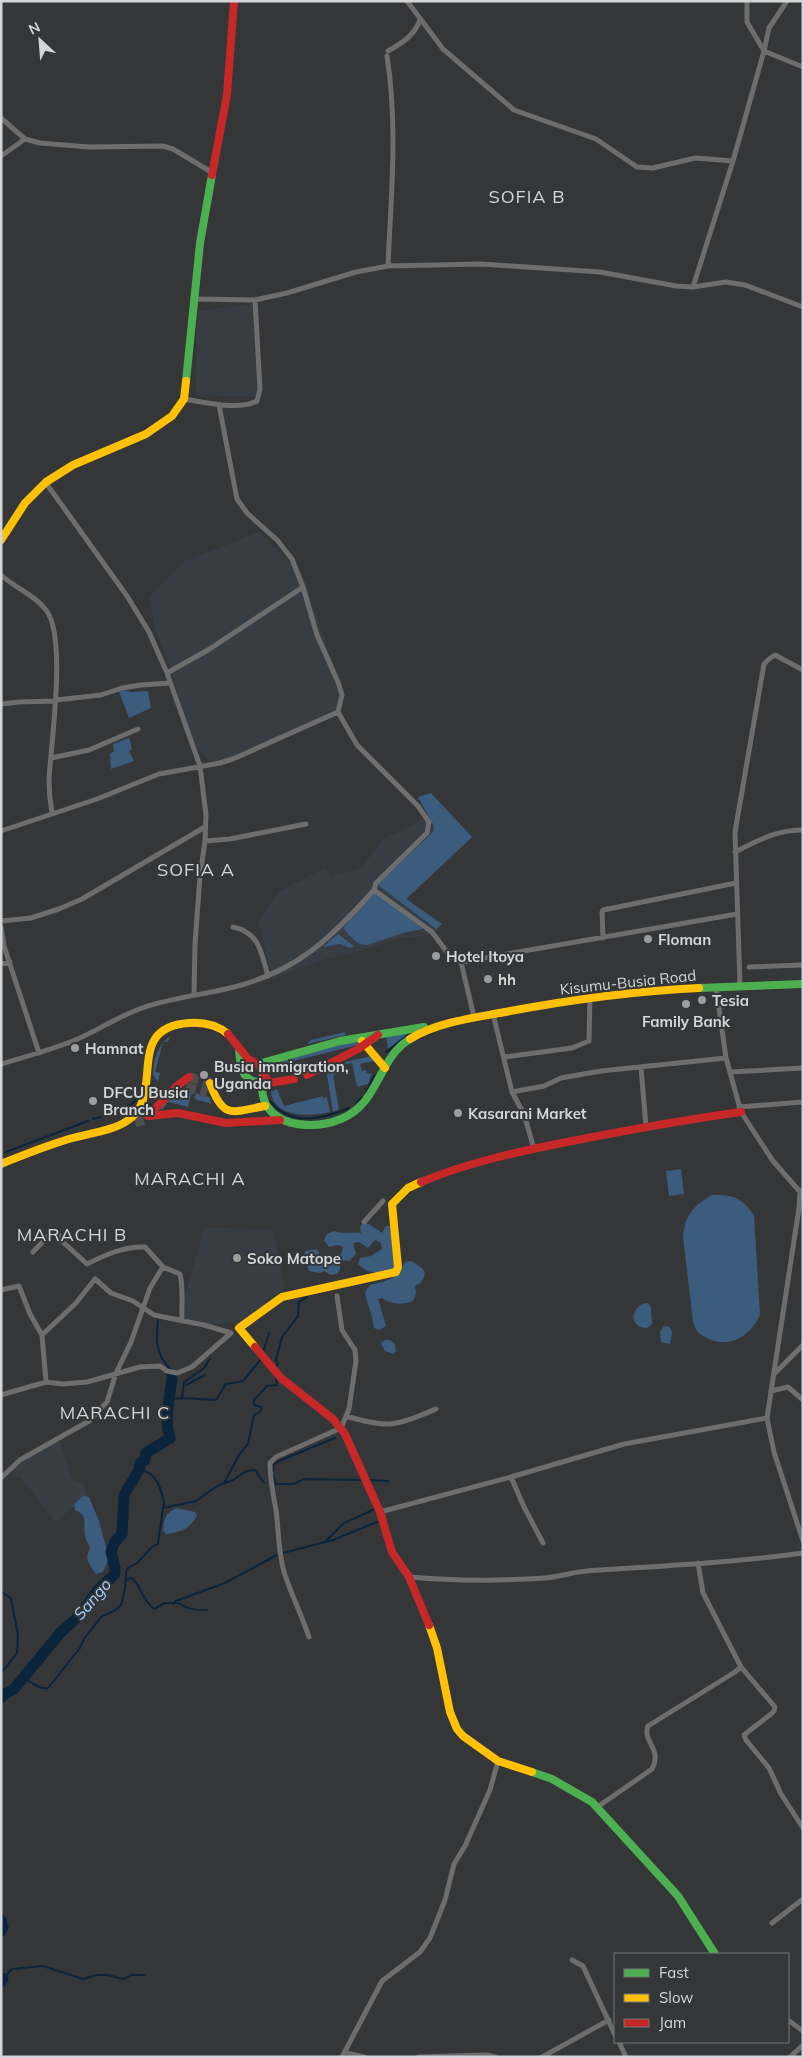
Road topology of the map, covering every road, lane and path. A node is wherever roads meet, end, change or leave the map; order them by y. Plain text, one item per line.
1 (234, 1) edge
2 (407, 1) edge
3 (747, 1) edge
4 (787, 1) edge
5 (420, 20) junction
6 (416, 31) junction
7 (428, 31) junction
8 (764, 51) junction
9 (803, 67) edge
10 (1, 118) edge
11 (25, 139) junction
12 (1, 156) edge
13 (732, 161) junction
14 (212, 173) junction
15 (388, 266) junction
16 (692, 287) junction
17 (192, 300) junction
18 (255, 300) junction
19 (803, 307) edge
20 (184, 399) junction
21 (219, 405) junction
22 (46, 483) junction
23 (1, 540) edge
24 (1, 575) edge
25 (303, 588) junction
26 (803, 670) edge
27 (166, 673) junction
28 (170, 683) junction
29 (56, 701) junction
30 (1, 704) edge
31 (338, 712) junction
32 (138, 729) dead end
33 (51, 758) junction
34 (200, 766) junction
35 (52, 813) junction
36 (306, 824) dead end
37 (205, 828) junction
38 (803, 830) edge
39 (1, 831) edge
40 (206, 840) junction
41 (735, 852) junction
42 (736, 883) junction
43 (374, 890) junction
44 (737, 914) junction
45 (1, 921) edge
46 (233, 926) dead end
47 (1, 927) edge
48 (603, 938) junction
49 (4, 946) junction
50 (1, 953) edge
51 (10, 962) junction
52 (461, 962) junction
53 (1, 964) edge
54 (803, 966) edge
55 (749, 967) dead end
56 (268, 976) junction
57 (803, 984) edge
58 (740, 986) junction
59 (716, 987) junction
60 (194, 995) junction
61 (590, 997) junction
62 (493, 1014) junction
63 (474, 1017) junction
64 (448, 1024) junction
65 (381, 1033) junction
66 (358, 1037) junction
67 (366, 1044) junction
68 (238, 1048) junction
69 (39, 1053) junction
70 (504, 1057) junction
71 (726, 1058) junction
72 (1, 1064) edge
73 (258, 1064) junction
74 (642, 1067) junction
75 (386, 1068) junction
76 (803, 1068) edge
77 (730, 1072) junction
78 (307, 1075) dead end
79 (189, 1077) dead end
80 (294, 1078) dead end
81 (210, 1083) dead end
82 (265, 1083) junction
83 (512, 1092) junction
84 (207, 1093) tunnel mouth
85 (216, 1097) junction
86 (803, 1102) edge
87 (265, 1106) junction
88 (740, 1109) junction
89 (280, 1120) junction
90 (646, 1126) junction
91 (534, 1149) junction
92 (1, 1164) edge
93 (802, 1192) edge
94 (383, 1201) dead end
95 (364, 1222) dead end
96 (33, 1252) dead end
97 (163, 1267) junction
98 (1, 1290) edge
99 (337, 1296) dead end
100 (143, 1307) junction
101 (182, 1322) junction
102 (239, 1328) junction
103 (231, 1333) junction
104 (42, 1335) junction
105 (803, 1345) edge
106 (116, 1373) junction
107 (773, 1375) junction
108 (46, 1382) junction
109 (771, 1391) junction
110 (1, 1395) edge
111 (803, 1400) edge
112 (436, 1409) dead end
113 (346, 1416) junction
114 (767, 1418) junction
115 (341, 1428) junction
116 (511, 1477) junction
117 (1, 1478) edge
118 (380, 1512) junction
119 (803, 1540) edge
120 (543, 1543) dead end
121 (803, 1553) edge
122 (698, 1563) junction
123 (408, 1576) junction
124 (309, 1637) dead end
125 (741, 1667) junction
126 (498, 1761) junction
127 (596, 1808) junction
128 (803, 1828) edge
129 (803, 1899) edge
130 (772, 1923) dead end
131 (714, 1953) edge
132 (572, 1960) dead end
133 (609, 2020) junction
134 (789, 2021) edge
135 (803, 2031) edge
136 (614, 2032) edge
137 (619, 2043) edge
138 (803, 2045) edge
139 (347, 2053) dead end
140 (342, 2057) edge
141 (364, 2057) edge
142 (418, 2057) edge
143 (495, 2057) edge
144 (542, 2057) edge
145 (626, 2057) edge
146 (790, 2057) edge

1 - 14 main road
2 - 5 street
3 - 8 street
4 - 8 street
5 - 6 street
5 - 7 street
6 - 7 street
6 - 15 street
7 - 13 street
8 - 9 street
8 - 13 street
10 - 11 street
11 - 12 street
11 - 14 street
13 - 16 street
14 - 17 main road
15 - 16 street
15 - 18 street
16 - 19 street
17 - 18 street
17 - 20 main road
18 - 21 street
20 - 21 street
20 - 22 main road
21 - 25 street
22 - 23 main road
22 - 27 street
24 - 29 street
25 - 27 street
25 - 31 street
26 - 41 street
27 - 28 street
28 - 29 street
28 - 34 street
29 - 30 street
29 - 33 street
31 - 34 street
31 - 43 street
32 - 33 street
33 - 35 street
34 - 35 street
34 - 37 street
35 - 39 street
36 - 40 street
37 - 40 street
37 - 45 street
38 - 41 street
40 - 60 street
41 - 42 street
42 - 44 street
42 - 48 street
43 - 52 street
43 - 56 street
44 - 48 street
44 - 58 street
46 - 56 street
47 - 49 street
48 - 52 street
49 - 50 street
49 - 51 street
51 - 53 street
51 - 69 street
52 - 63 street
54 - 55 street
56 - 60 street
57 - 58 main road, Kisumu-Busia Road
58 - 59 main road, Kisumu-Busia Road
59 - 61 main road, Kisumu-Busia Road
59 - 71 street
60 - 69 street
61 - 62 main road, Kisumu-Busia Road
61 - 70 street
62 - 63 main road, Kisumu-Busia Road
62 - 70 street
63 - 64 main road, Kisumu-Busia Road
64 - 65 main road
64 - 75 main road, Kisumu-Busia Road
65 - 66 main road
65 - 67 main road
66 - 67 main road
66 - 73 main road
67 - 75 main road
67 - 78 main road
68 - 73 main road
68 - 82 main road
68 - 92 main road
69 - 72 street
70 - 83 street
71 - 74 street
71 - 77 street
73 - 82 main road
74 - 83 street
74 - 90 street
75 - 89 main road, Kisumu-Busia Road
76 - 77 street
77 - 88 street
79 - 89 main road
80 - 82 main road
81 - 85 main road
82 - 87 main road
83 - 91 street
84 - 85 main road
85 - 87 main road
86 - 88 street
87 - 89 main road, Kisumu-Busia Road
88 - 90 main road
88 - 93 street
90 - 91 main road
91 - 102 main road
93 - 107 street
94 - 95 street
96 - 97 street
97 - 100 street
97 - 101 street
98 - 104 street
99 - 113 street
100 - 101 street
100 - 104 street
100 - 106 street
101 - 103 street
102 - 103 street
102 - 115 main road
103 - 106 street
104 - 108 street
105 - 107 street
106 - 108 street
106 - 117 street
107 - 109 street
108 - 110 street
109 - 111 street
109 - 114 street
112 - 113 street
113 - 115 street
114 - 116 street
114 - 119 street
115 - 118 main road
115 - 124 street
116 - 118 street
116 - 120 street
118 - 123 main road
121 - 122 street
122 - 123 street
122 - 125 street
123 - 126 main road
125 - 127 street
125 - 128 street
126 - 127 main road
126 - 140 street
127 - 131 main road
129 - 130 street
132 - 133 street
133 - 136 street
133 - 144 street
134 - 135 street
137 - 145 street
138 - 146 street
139 - 141 street
142 - 143 street

